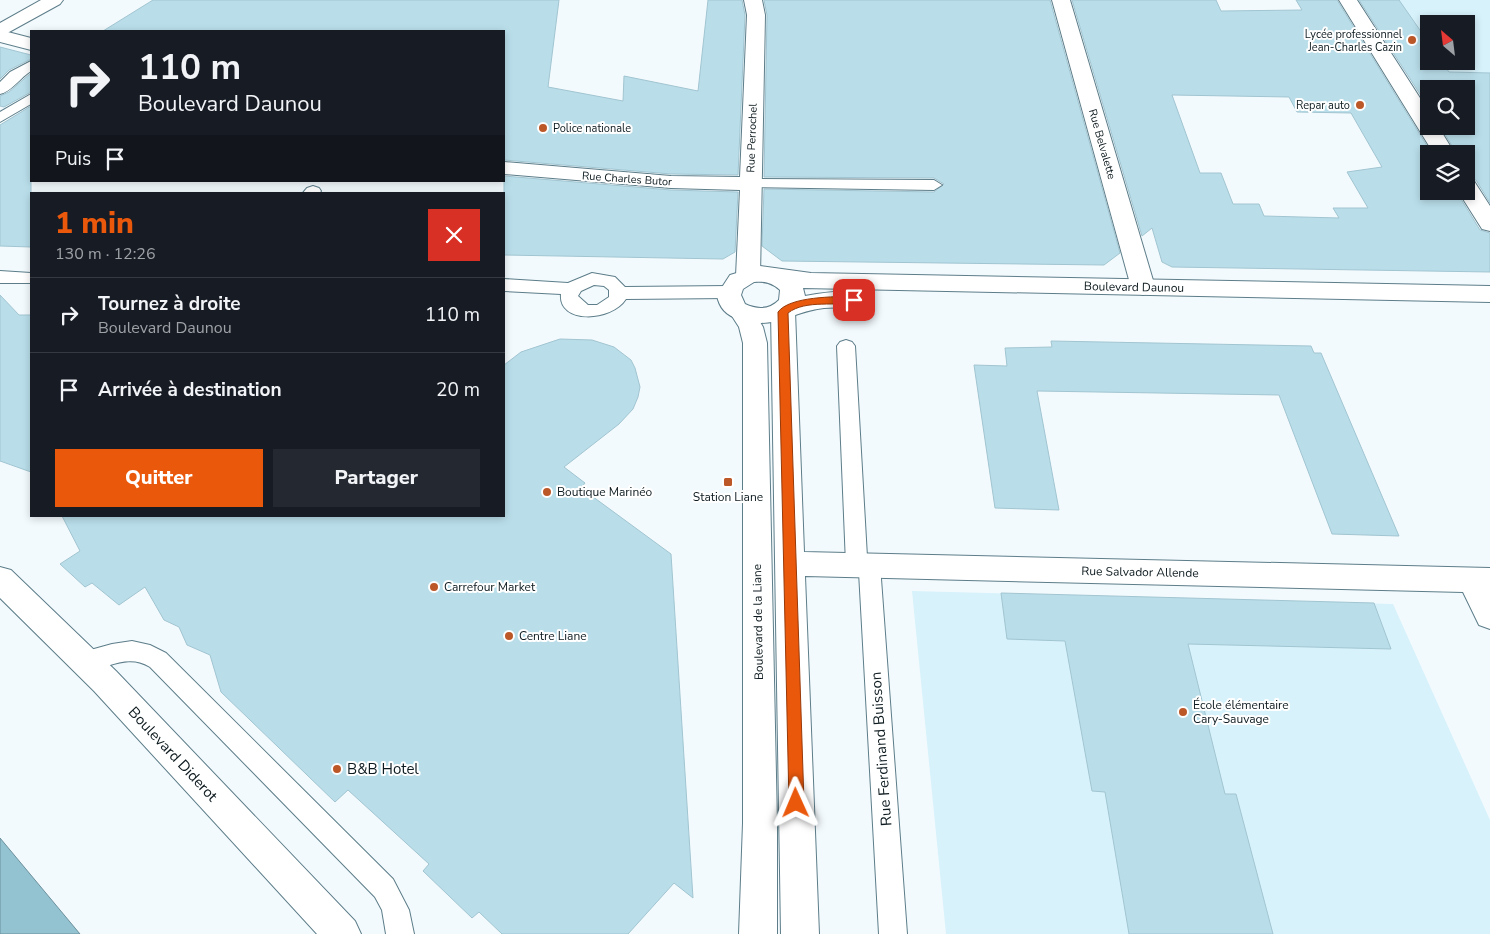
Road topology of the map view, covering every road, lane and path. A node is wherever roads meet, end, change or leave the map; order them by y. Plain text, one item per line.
1 (54, 0) edge
2 (753, 0) edge
3 (1061, 0) edge
4 (1348, 0) edge
5 (0, 31) edge
6 (0, 36) edge
7 (30, 44) edge
8 (30, 66) edge
9 (1, 90) edge
10 (30, 97) edge
11 (30, 98) edge
12 (0, 118) edge
13 (1440, 145) edge
14 (505, 168) edge
15 (750, 184) junction
16 (934, 185) dead end
17 (1475, 200) edge
18 (1490, 224) edge
19 (748, 276) junction
20 (779, 277) junction
21 (0, 278) edge
22 (30, 278) edge
23 (505, 285) edge
24 (1143, 287) junction
25 (572, 289) junction
26 (729, 292) junction
27 (619, 293) junction
28 (1490, 294) edge
29 (786, 309) junction
30 (1490, 311) edge
31 (742, 312) junction
32 (846, 346) dead end
33 (790, 564) junction
34 (863, 565) junction
35 (0, 579) edge
36 (1482, 580) edge
37 (1490, 616) edge
38 (84, 661) junction
39 (342, 934) edge
40 (400, 934) edge
41 (758, 934) edge
42 (800, 934) edge
43 (893, 934) edge

1 - 5 street
2 - 15 street, Rue Perrochel
3 - 24 street, Rue Belvalette
4 - 13 street
6 - 7 street
8 - 9 lane
9 - 10 lane
11 - 12 lane
14 - 15 street, Rue Charles Butor
15 - 16 lane
15 - 19 street, Rue Perrochel
17 - 18 street
19 - 20 street
19 - 26 street
20 - 24 street, Boulevard Daunou
20 - 29 street
21 - 22 lane
23 - 25 lane
24 - 28 street, Boulevard Daunou
25 - 27 lane
25 - 27 lane
26 - 27 lane
26 - 31 street
29 - 30 street, Boulevard Daunou
29 - 31 street
29 - 33 street
31 - 41 street, Boulevard de la Liane
32 - 34 lane, Rue Ferdinand Buisson
33 - 34 street, Rue Salvador Allende
33 - 42 street
34 - 36 street, Rue Salvador Allende
34 - 43 lane, Rue Ferdinand Buisson
35 - 38 street, Boulevard Diderot
36 - 37 street
38 - 39 street, Boulevard Diderot
38 - 40 lane

